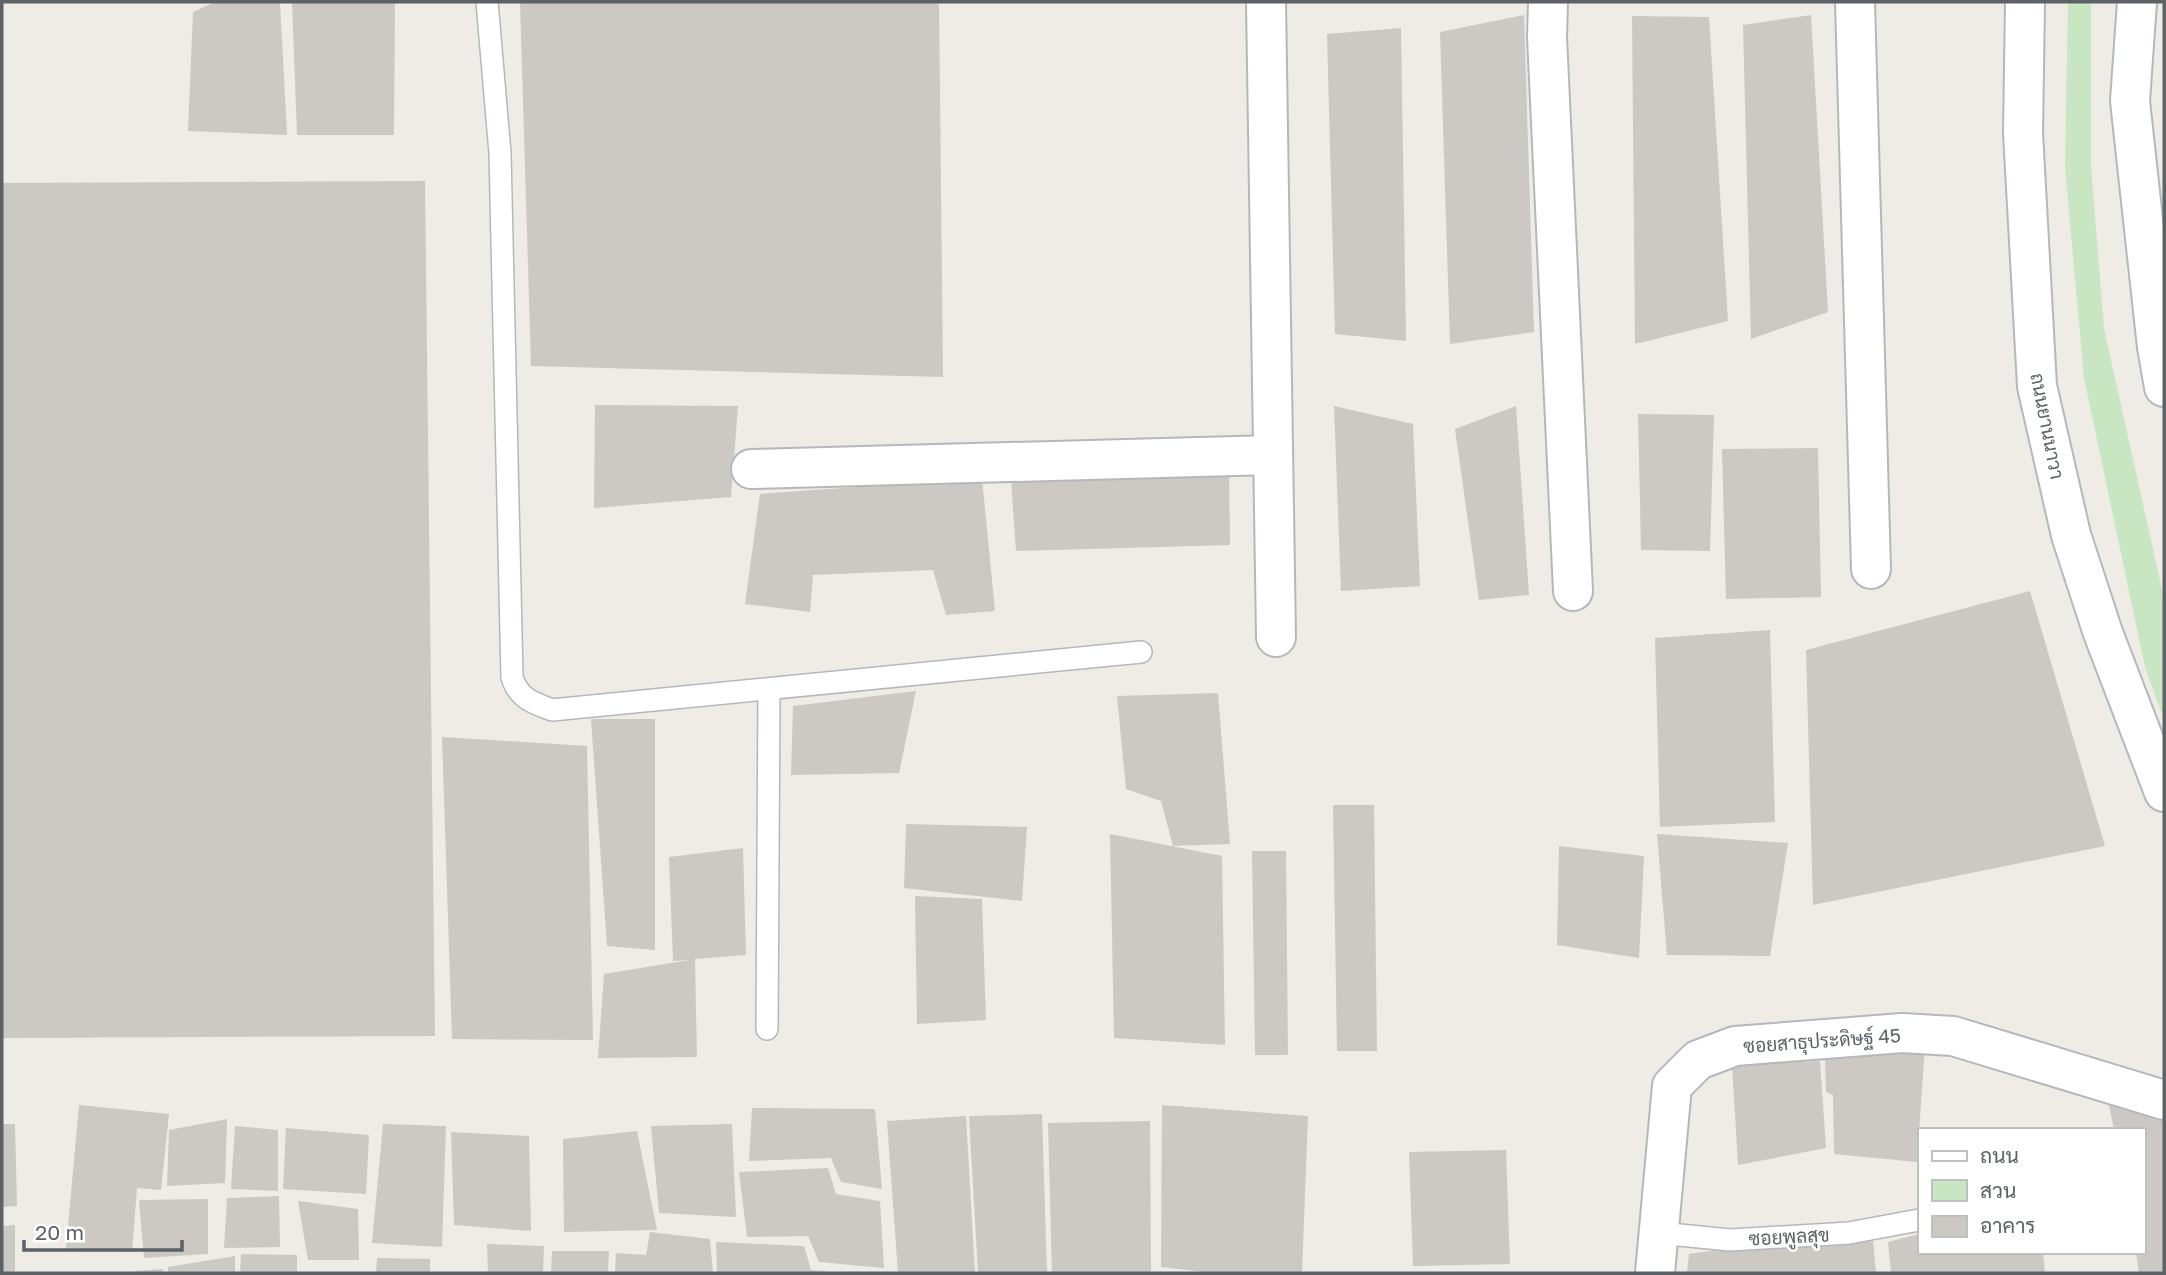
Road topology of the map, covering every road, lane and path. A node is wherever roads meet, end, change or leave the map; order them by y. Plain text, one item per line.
1 (487, 2) edge
2 (1266, 2) edge
3 (1548, 2) edge
4 (1855, 2) edge
5 (2025, 2) edge
6 (2137, 2) edge
7 (2164, 387) edge
8 (1273, 454) junction
9 (751, 469) dead end
10 (1871, 569) dead end
11 (1573, 591) dead end
12 (1276, 637) dead end
13 (1141, 652) dead end
14 (769, 689) junction
15 (2164, 792) edge
16 (767, 1029) dead end
17 (2164, 1100) edge
18 (1918, 1220) edge
19 (1659, 1233) junction
20 (1655, 1273) edge

1 - 14 lane
2 - 8 street
3 - 11 street
4 - 10 street
5 - 15 street, ถนนยานนาวา
6 - 7 street
8 - 9 street
8 - 12 street
13 - 14 lane
14 - 16 lane
17 - 19 street, ซอยสาธุประดิษฐ์ 45
18 - 19 lane, ซอยพูลสุข
19 - 20 street, ซอยสาธุประดิษฐ์ 45

